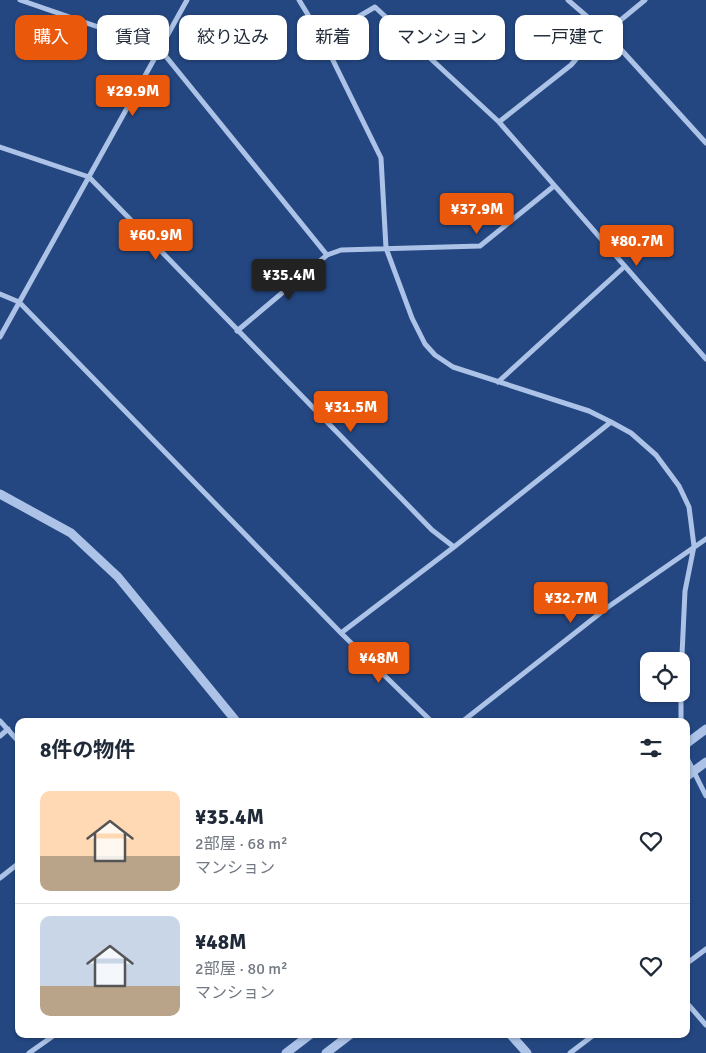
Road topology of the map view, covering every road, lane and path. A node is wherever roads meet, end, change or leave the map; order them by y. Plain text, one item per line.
1 (20, 0) edge
2 (187, 0) edge
3 (299, 0) edge
4 (568, 0) edge
5 (645, 0) edge
6 (308, 15) edge
7 (361, 15) edge
8 (585, 15) edge
9 (623, 19) edge
10 (97, 27) edge
11 (169, 31) edge
12 (623, 52) edge
13 (152, 60) edge
14 (169, 60) edge
15 (333, 60) edge
16 (575, 60) edge
17 (499, 122) junction
18 (706, 143) edge
19 (0, 147) edge
20 (89, 177) junction
21 (554, 186) junction
22 (386, 248) junction
23 (327, 255) junction
24 (624, 268) junction
25 (0, 294) edge
26 (19, 302) junction
27 (237, 331) junction
28 (0, 336) edge
29 (706, 359) edge
30 (498, 382) junction
31 (611, 422) junction
32 (0, 494) edge
33 (706, 539) edge
34 (694, 546) junction
35 (454, 547) junction
36 (341, 633) junction
37 (682, 652) edge
38 (681, 702) edge
39 (234, 718) edge
40 (428, 718) edge
41 (467, 718) edge
42 (681, 718) edge
43 (0, 721) edge
44 (8, 729) junction
45 (706, 729) edge
46 (0, 736) edge
47 (15, 737) edge
48 (690, 741) edge
49 (706, 762) edge
50 (690, 764) edge
51 (694, 771) junction
52 (690, 774) edge
53 (706, 796) edge
54 (15, 866) edge
55 (0, 878) edge
56 (706, 949) edge
57 (690, 961) edge
58 (690, 1007) edge
59 (706, 1025) edge
60 (50, 1038) edge
61 (306, 1038) edge
62 (346, 1038) edge
63 (514, 1038) edge
64 (590, 1038) edge
65 (29, 1053) edge
66 (286, 1053) edge
67 (326, 1053) edge
68 (527, 1053) edge
69 (570, 1053) edge

1 - 10 street
2 - 11 street
3 - 6 street
4 - 8 street
5 - 9 street
7 - 17 street
12 - 18 street
13 - 20 street
14 - 23 street
15 - 22 street
16 - 17 street
17 - 21 street
19 - 20 street
20 - 26 street
20 - 27 street
21 - 22 street
21 - 24 street
22 - 23 street
22 - 30 street
23 - 27 street
24 - 29 street
24 - 30 street
25 - 26 street
26 - 28 street
26 - 36 street
27 - 35 street
30 - 31 street
31 - 34 street
31 - 35 street
32 - 39 street
33 - 34 street
34 - 37 street
34 - 41 street
35 - 36 street
36 - 40 street
38 - 42 street
43 - 44 street
44 - 46 street
44 - 47 street
45 - 48 street
49 - 51 street
50 - 51 street
51 - 52 street
51 - 53 street
54 - 55 street
56 - 57 street
58 - 59 street
60 - 65 street
61 - 66 street
62 - 67 street
63 - 68 street
64 - 69 street

